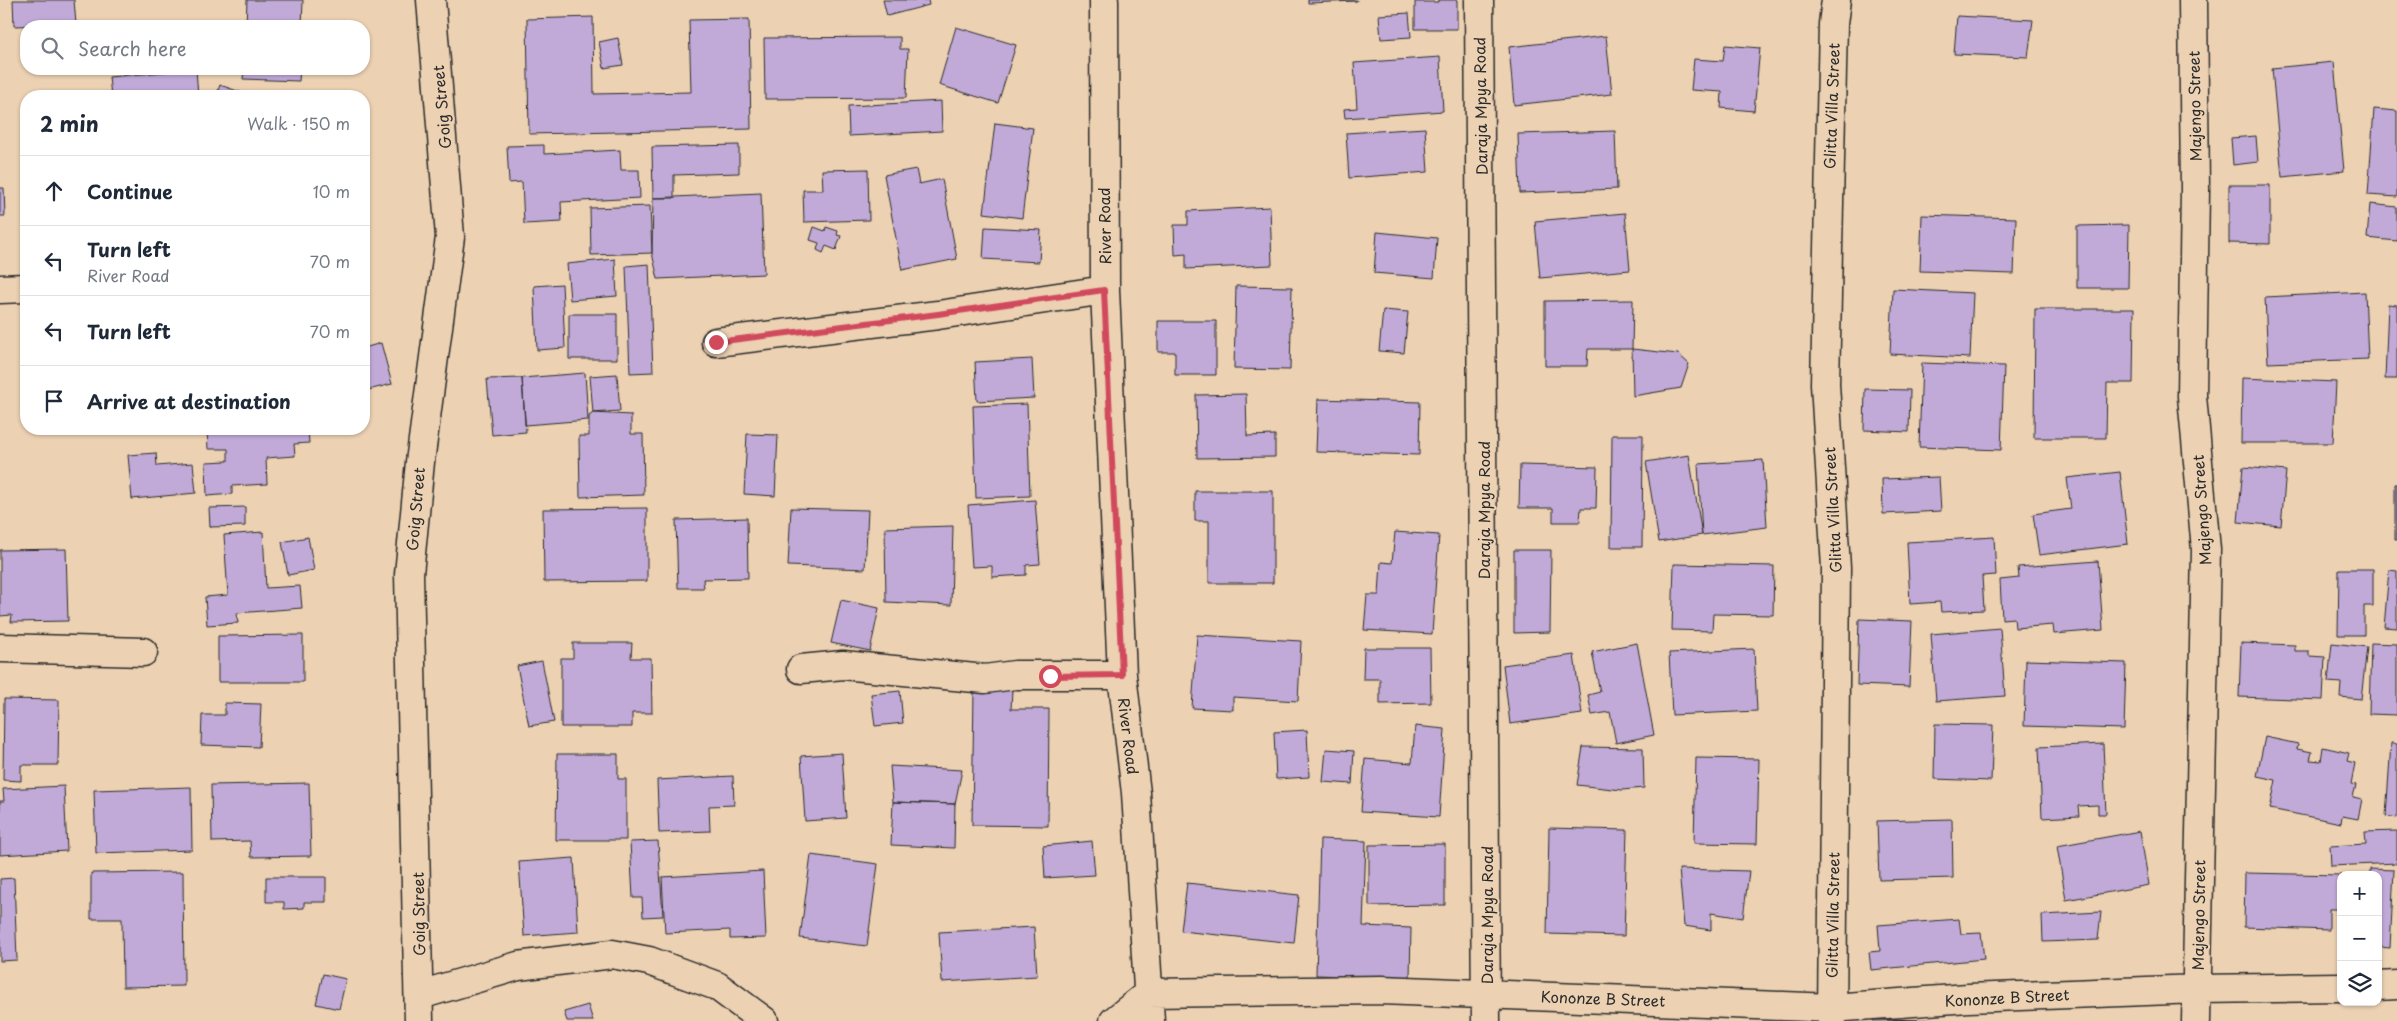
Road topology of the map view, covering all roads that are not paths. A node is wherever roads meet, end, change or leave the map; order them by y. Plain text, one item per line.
1 (431, 0) edge
2 (1104, 0) edge
3 (1479, 0) edge
4 (1836, 0) edge
5 (2193, 0) edge
6 (20, 288) edge
7 (0, 289) edge
8 (1104, 290) junction
9 (716, 342) dead end
10 (0, 648) edge
11 (143, 652) dead end
12 (801, 669) dead end
13 (1122, 675) junction
14 (2397, 985) edge
15 (2382, 986) edge
16 (2337, 987) edge
17 (2197, 988) junction
18 (1150, 993) junction
19 (1486, 993) junction
20 (420, 1008) edge
21 (1832, 1015) edge
22 (764, 1021) edge
23 (1114, 1021) edge
24 (1150, 1021) edge
25 (1486, 1021) edge
26 (2196, 1021) edge

1 - 20 street, Goig Street
2 - 8 street, River Road
3 - 19 street, Daraja Mpya Road
4 - 21 street, Glitta Villa Street
5 - 17 street, Majengo Street
6 - 7 street
8 - 9 street
8 - 13 street, River Road
10 - 11 street
12 - 13 street
13 - 18 street, River Road
14 - 15 street
16 - 17 street, Kononze B Street
17 - 21 street, Kononze B Street
17 - 26 street, Majengo Street
18 - 19 street, Kononze B Street
18 - 23 street
18 - 24 street, River Road
19 - 21 street, Kononze B Street
19 - 25 street, Daraja Mpya Road
20 - 22 street

